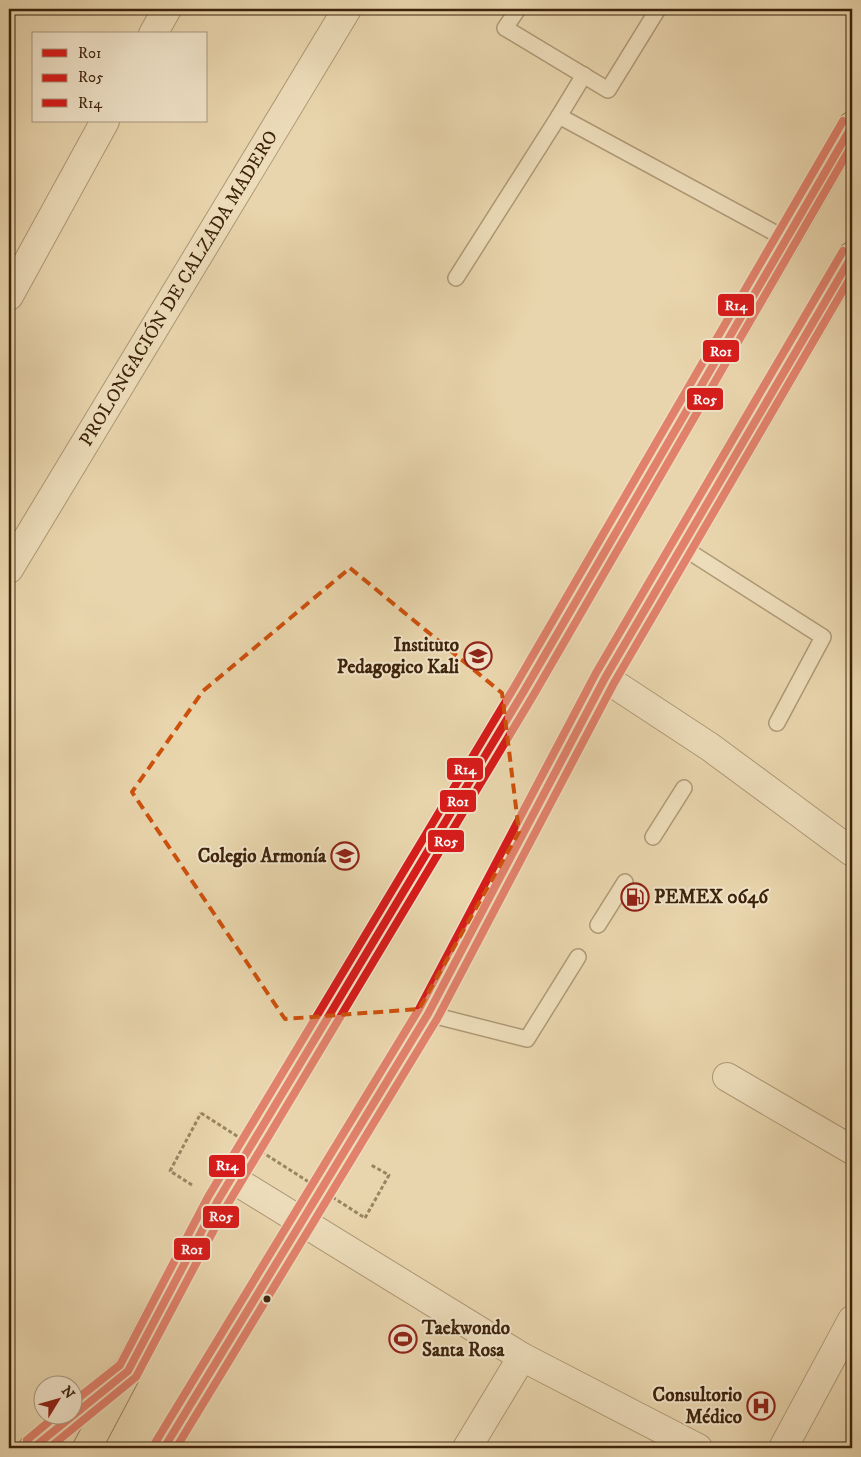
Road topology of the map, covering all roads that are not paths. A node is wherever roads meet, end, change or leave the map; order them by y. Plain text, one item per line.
1 (167, 9) edge
2 (348, 9) edge
3 (518, 9) edge
4 (658, 9) edge
5 (154, 32) edge
6 (584, 75) junction
7 (558, 116) junction
8 (104, 122) edge
9 (852, 126) edge
10 (786, 239) junction
11 (852, 256) edge
12 (456, 278) dead end
13 (9, 296) edge
14 (682, 547) junction
15 (9, 569) edge
16 (605, 678) junction
17 (777, 723) dead end
18 (684, 788) dead end
19 (653, 837) dead end
20 (852, 852) edge
21 (625, 882) dead end
22 (598, 925) dead end
23 (578, 957) dead end
24 (428, 1014) junction
25 (726, 1077) dead end
26 (852, 1150) edge
27 (231, 1178) junction
28 (302, 1222) junction
29 (852, 1320) edge
30 (522, 1357) junction
31 (128, 1372) junction
32 (33, 1448) edge
33 (87, 1448) edge
34 (164, 1448) edge
35 (467, 1448) edge
36 (698, 1448) edge
37 (783, 1448) edge

1 - 5 street
2 - 15 street, PROLONGACIÓN DE CALZADA MADERO
3 - 6 lane
4 - 6 lane
6 - 7 lane
7 - 10 lane
7 - 12 lane
8 - 13 street
9 - 10 main road
10 - 27 main road
11 - 14 main road
14 - 16 main road
14 - 17 lane
16 - 20 street
16 - 24 main road
18 - 19 lane
21 - 22 lane
23 - 24 lane
24 - 28 main road
25 - 26 street
27 - 28 street
27 - 31 main road
28 - 30 street
28 - 34 main road
29 - 37 street
30 - 35 street
30 - 36 street
31 - 32 main road
31 - 33 main road

